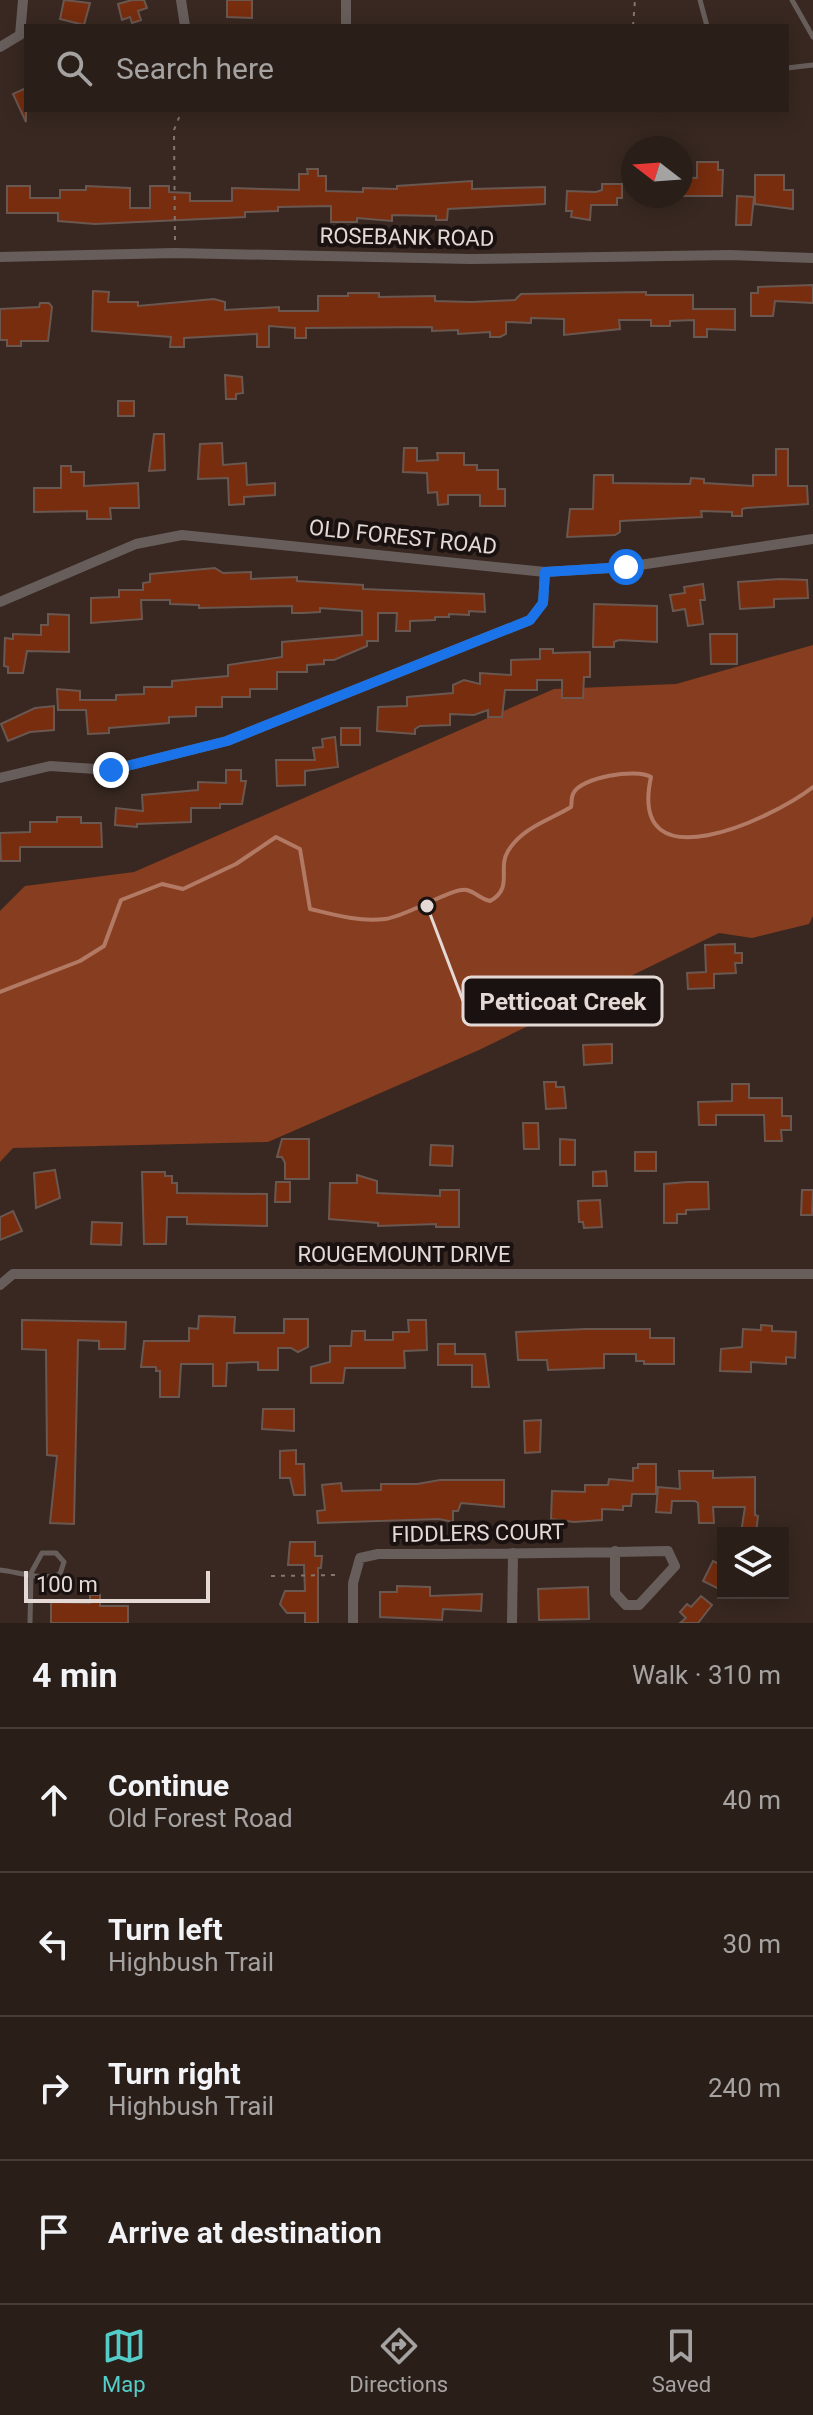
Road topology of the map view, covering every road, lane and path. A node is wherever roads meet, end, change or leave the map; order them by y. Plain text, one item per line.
1 (23, 0) edge
2 (181, 0) edge
3 (346, 0) edge
4 (635, 0) edge
5 (700, 0) edge
6 (792, 0) edge
7 (185, 24) edge
8 (346, 24) edge
9 (633, 24) edge
10 (706, 24) edge
11 (813, 37) edge
12 (0, 47) edge
13 (813, 65) edge
14 (789, 68) edge
15 (181, 112) edge
16 (175, 253) junction
17 (0, 257) edge
18 (813, 258) edge
19 (813, 539) edge
20 (545, 572) junction
21 (0, 602) edge
22 (0, 778) edge
23 (813, 1274) edge
24 (0, 1285) edge
25 (615, 1551) junction
26 (513, 1553) junction
27 (0, 1570) edge
28 (31, 1573) junction
29 (337, 1575) dead end
30 (271, 1576) dead end
31 (30, 1623) edge
32 (353, 1623) edge
33 (512, 1623) edge

1 - 12 street
2 - 7 street
3 - 8 street
4 - 9 path
5 - 10 lane
6 - 11 lane
13 - 14 lane
15 - 16 path
16 - 17 street, ROSEBANK ROAD
16 - 18 street, ROSEBANK ROAD
19 - 20 street, OLD FOREST ROAD
20 - 21 street, OLD FOREST ROAD
20 - 22 street
23 - 24 street, ROUGEMOUNT DRIVE
25 - 25 street, FIDDLERS COURT
25 - 26 street, FIDDLERS COURT
26 - 32 street, FIDDLERS COURT
26 - 33 street
27 - 28 lane
28 - 28 lane
28 - 31 lane
29 - 30 path

